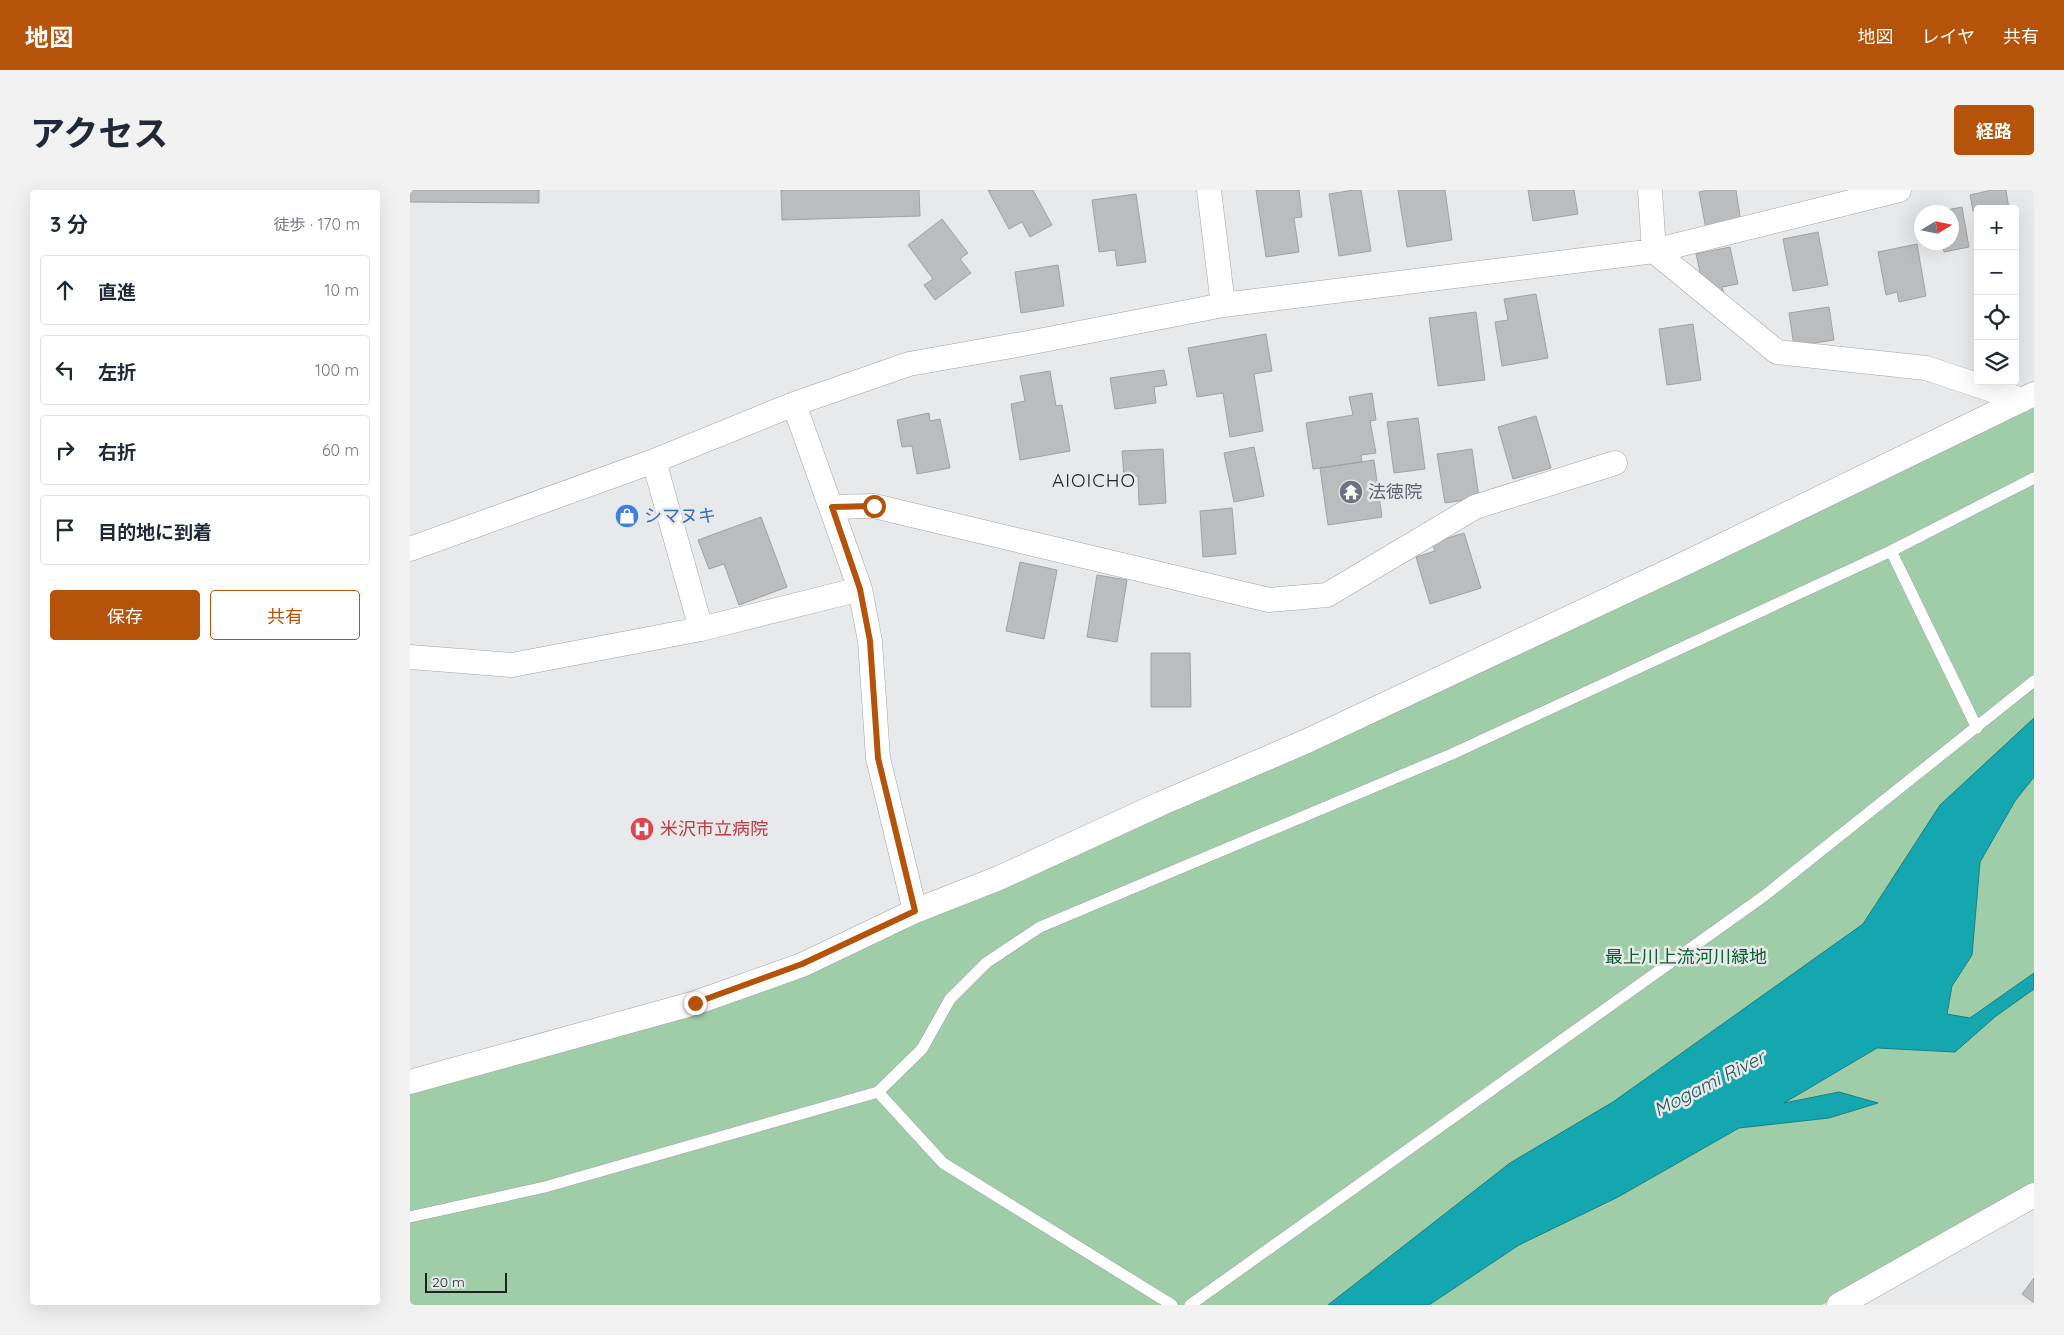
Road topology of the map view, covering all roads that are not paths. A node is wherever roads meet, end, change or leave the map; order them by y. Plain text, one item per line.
1 (1209, 190) edge
2 (1650, 190) edge
3 (1898, 190) edge
4 (1654, 251) junction
5 (1224, 305) junction
6 (2028, 397) edge
7 (794, 404) junction
8 (654, 461) junction
9 (1616, 462) dead end
10 (2034, 478) edge
11 (832, 507) junction
12 (410, 549) edge
13 (1891, 551) junction
14 (860, 589) junction
15 (702, 629) junction
16 (410, 657) edge
17 (2034, 681) edge
18 (1977, 728) junction
19 (915, 911) junction
20 (410, 1082) edge
21 (878, 1092) junction
22 (2034, 1195) edge
23 (410, 1217) edge
24 (1172, 1305) edge
25 (1190, 1305) edge
26 (1839, 1305) edge

1 - 5 street
2 - 4 street
3 - 4 street
4 - 5 street
4 - 6 street
5 - 7 street
6 - 19 street
7 - 8 street
7 - 11 street
8 - 12 street
8 - 15 street
9 - 11 street
10 - 13 lane
11 - 14 street
13 - 18 lane
13 - 21 lane
14 - 15 street
14 - 19 street
15 - 16 street
17 - 18 lane
18 - 25 lane
19 - 20 street
21 - 23 lane
21 - 24 lane
22 - 26 street

